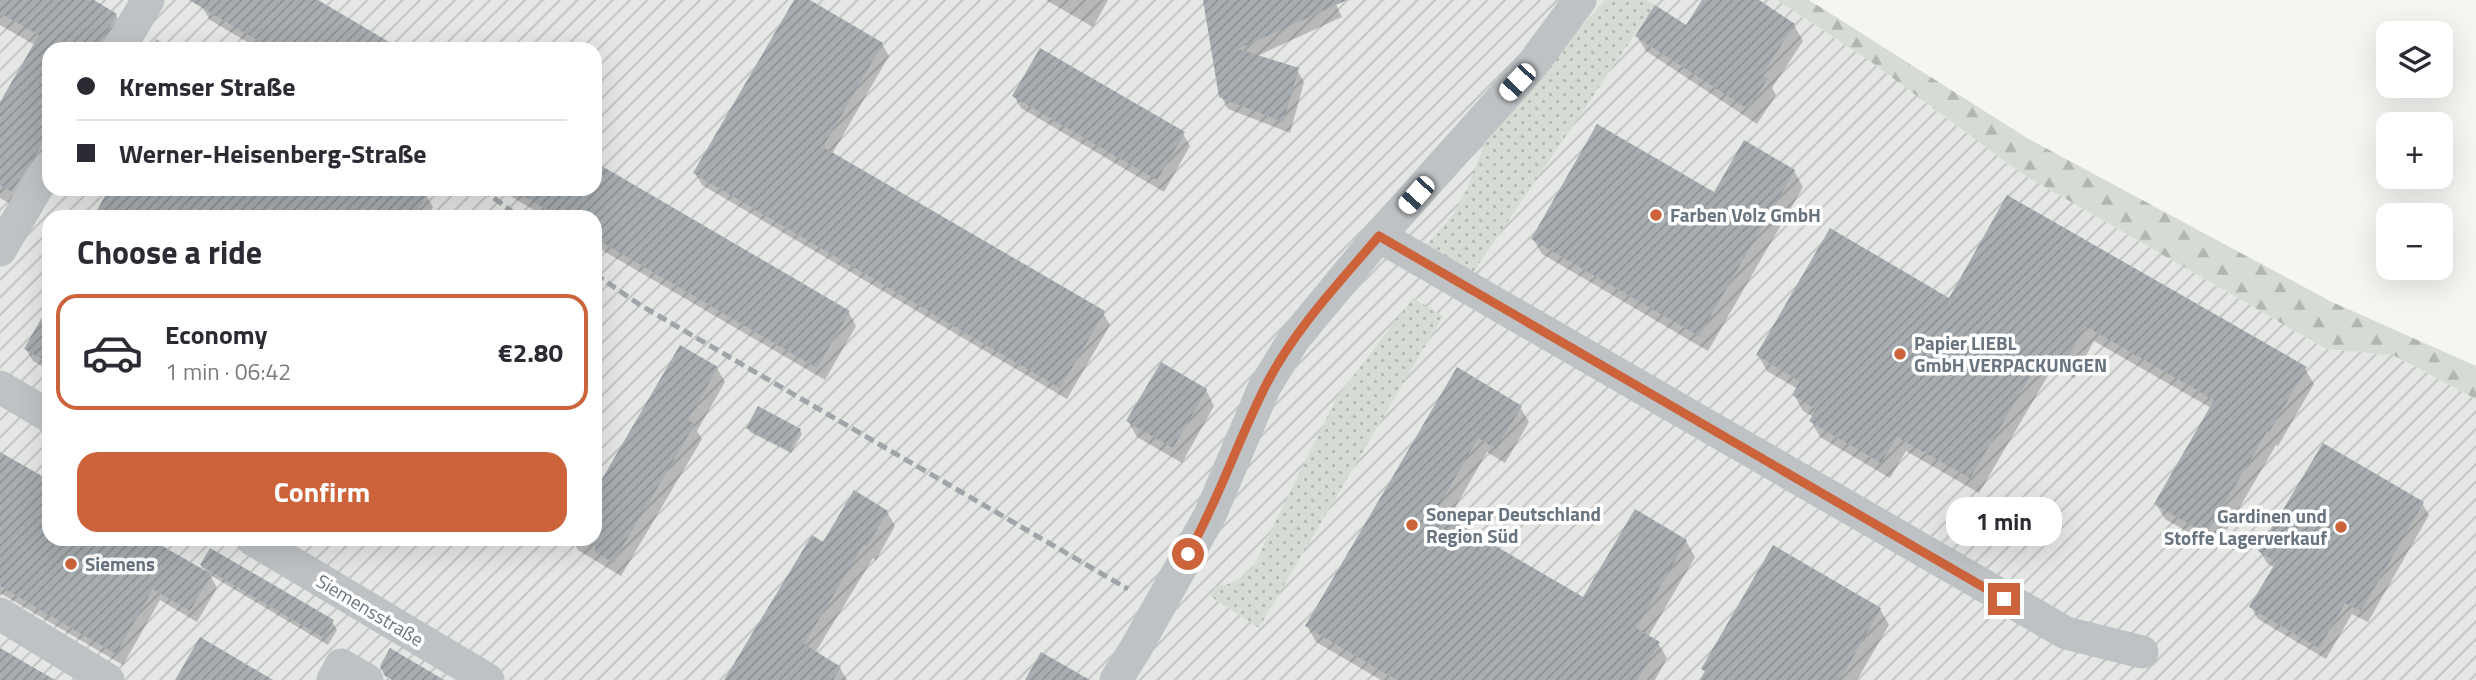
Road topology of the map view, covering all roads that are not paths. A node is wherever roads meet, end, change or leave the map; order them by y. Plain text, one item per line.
1 (148, 0) edge
2 (1580, 0) edge
3 (123, 42) edge
4 (42, 179) edge
5 (1379, 236) junction
6 (0, 250) edge
7 (0, 387) edge
8 (42, 412) edge
9 (264, 546) edge
10 (0, 614) edge
11 (2142, 652) dead end
12 (108, 680) edge
13 (333, 680) edge
14 (367, 680) edge
15 (488, 680) edge
16 (1116, 680) edge

1 - 3 street
2 - 5 street
4 - 6 street
5 - 11 street
5 - 16 street
7 - 8 street
9 - 15 street, Siemensstraße
10 - 12 street
13 - 14 street

